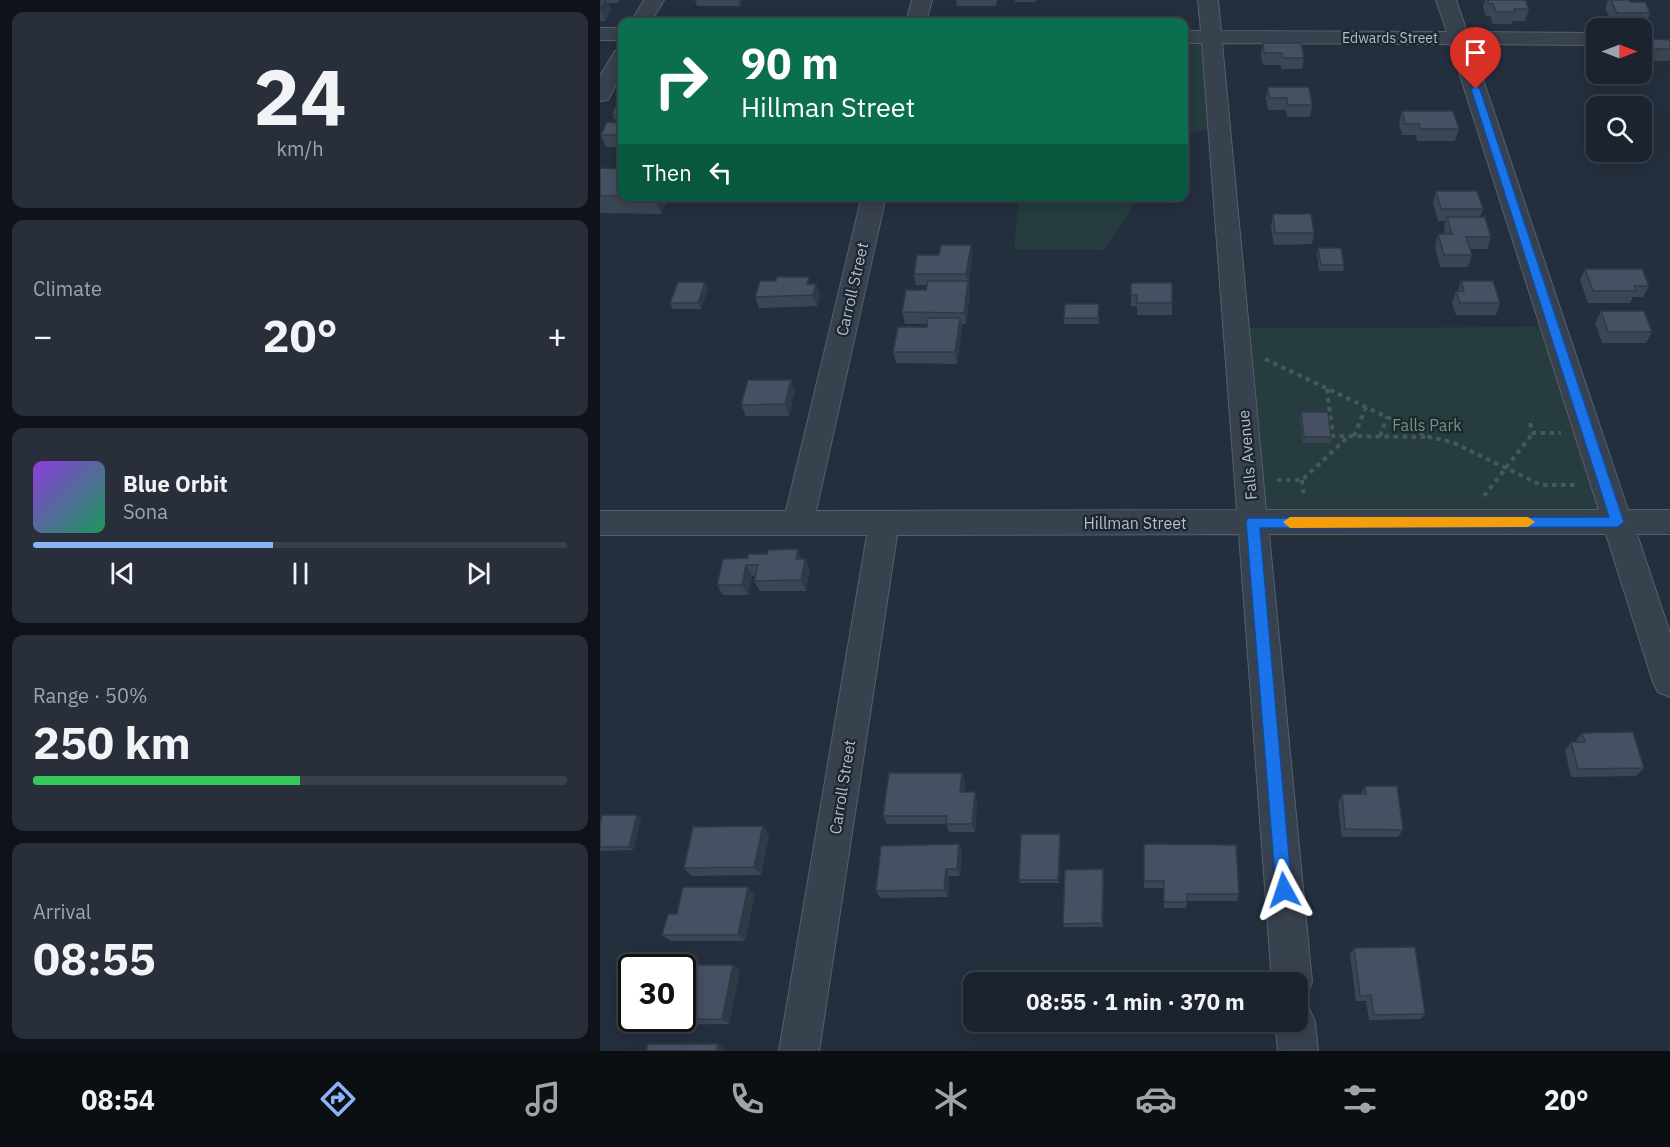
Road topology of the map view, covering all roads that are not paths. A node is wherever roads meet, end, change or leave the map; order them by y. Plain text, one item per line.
1 (654, 0) edge
2 (922, 0) edge
3 (1208, 0) edge
4 (1446, 0) edge
5 (643, 18) edge
6 (917, 18) edge
7 (600, 34) edge
8 (618, 34) edge
9 (1197, 37) edge
10 (1459, 39) junction
11 (1586, 39) edge
12 (618, 63) edge
13 (600, 95) edge
14 (872, 201) edge
15 (1253, 522) junction
16 (1618, 522) junction
17 (1670, 522) edge
18 (600, 523) edge
19 (798, 523) junction
20 (884, 523) junction
21 (1670, 682) edge
22 (1291, 972) edge
23 (1296, 1032) edge
24 (799, 1051) edge
25 (1298, 1051) edge

1 - 5 street
2 - 6 street
3 - 9 street, Falls Avenue
4 - 10 street
7 - 8 street
9 - 10 street, Edwards Street
9 - 15 street, Falls Avenue
10 - 11 street, Edwards Street
10 - 16 street
12 - 13 street
14 - 19 street, Carroll Street
15 - 16 street, Hillman Street
15 - 20 street, Hillman Street
15 - 22 street, Falls Avenue
16 - 17 street, Hillman Street
16 - 21 street
18 - 19 street, Hillman Street
19 - 20 street, Hillman Street
20 - 24 street, Carroll Street
23 - 25 street

